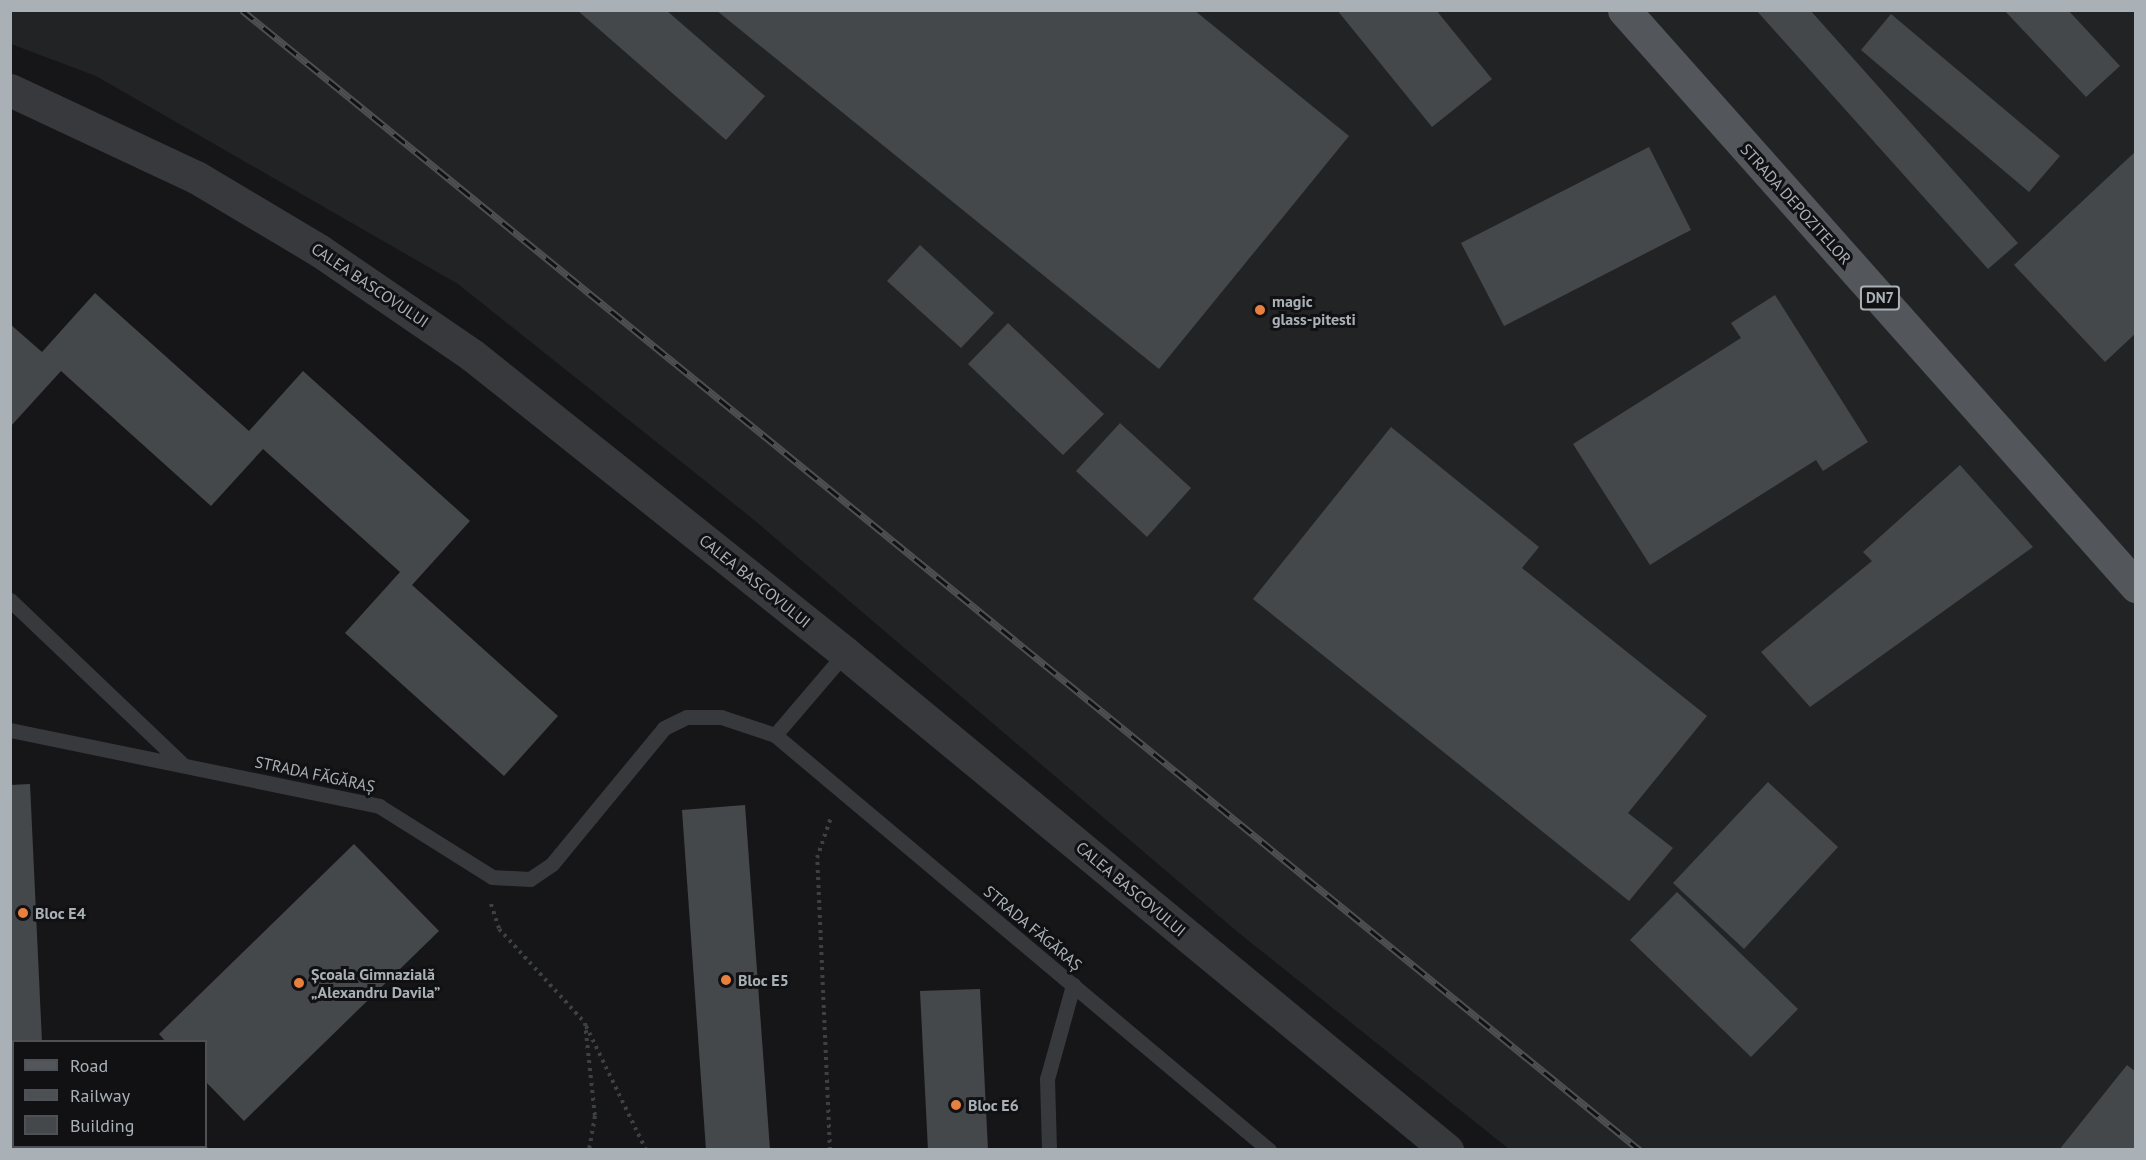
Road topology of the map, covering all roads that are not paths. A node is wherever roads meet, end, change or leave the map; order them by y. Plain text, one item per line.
1 (1624, 10) edge
2 (10, 90) edge
3 (2136, 586) edge
4 (10, 600) edge
5 (845, 653) junction
6 (10, 730) edge
7 (775, 735) junction
8 (182, 764) junction
9 (1073, 985) junction
10 (1049, 1149) edge
11 (1269, 1149) edge
12 (1447, 1149) edge

1 - 3 main road, STRADA DEPOZITELOR / DN7
2 - 5 street, CALEA BASCOVULUI
4 - 8 lane
5 - 7 lane
5 - 12 street, CALEA BASCOVULUI
6 - 8 lane, STRADA FĂGĂRAȘ
7 - 8 lane, STRADA FĂGĂRAȘ
7 - 9 lane, STRADA FĂGĂRAȘ
9 - 10 lane
9 - 11 lane, STRADA FĂGĂRAȘ

